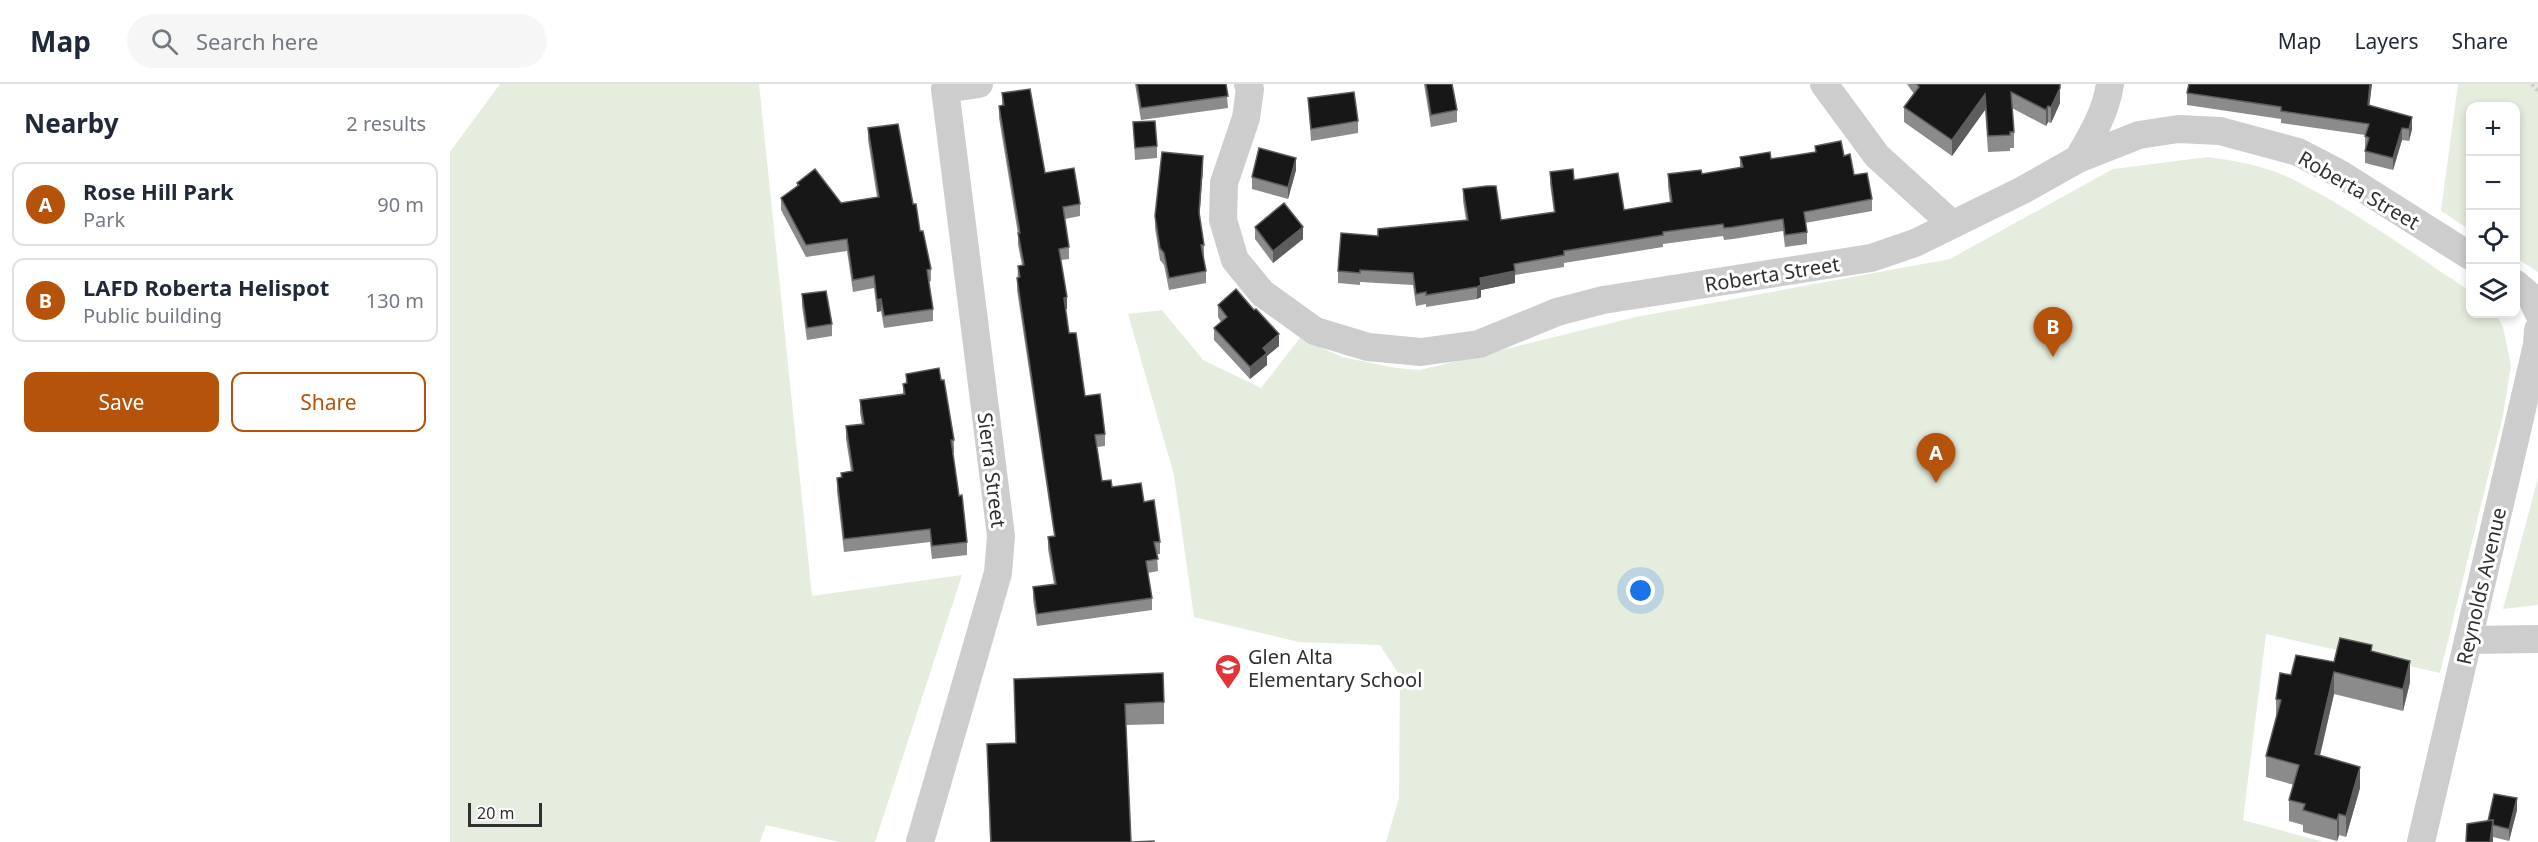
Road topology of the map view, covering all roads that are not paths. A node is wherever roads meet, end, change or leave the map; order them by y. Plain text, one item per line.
1 (979, 84) edge
2 (1248, 84) edge
3 (1824, 84) edge
4 (2110, 84) edge
5 (2078, 159) junction
6 (1952, 224) junction
7 (2466, 253) edge
8 (2520, 288) edge
9 (2537, 307) edge
10 (2538, 312) edge
11 (2538, 330) edge
12 (2538, 639) edge
13 (2468, 640) junction
14 (920, 842) edge
15 (2421, 842) edge

1 - 14 street, Sierra Street
2 - 6 street, Roberta Street
3 - 6 street
4 - 5 street
5 - 6 street, Roberta Street
5 - 7 street, Roberta Street
8 - 9 street
9 - 10 street
11 - 13 street, Reynolds Avenue
12 - 13 street
13 - 15 street, Reynolds Avenue

